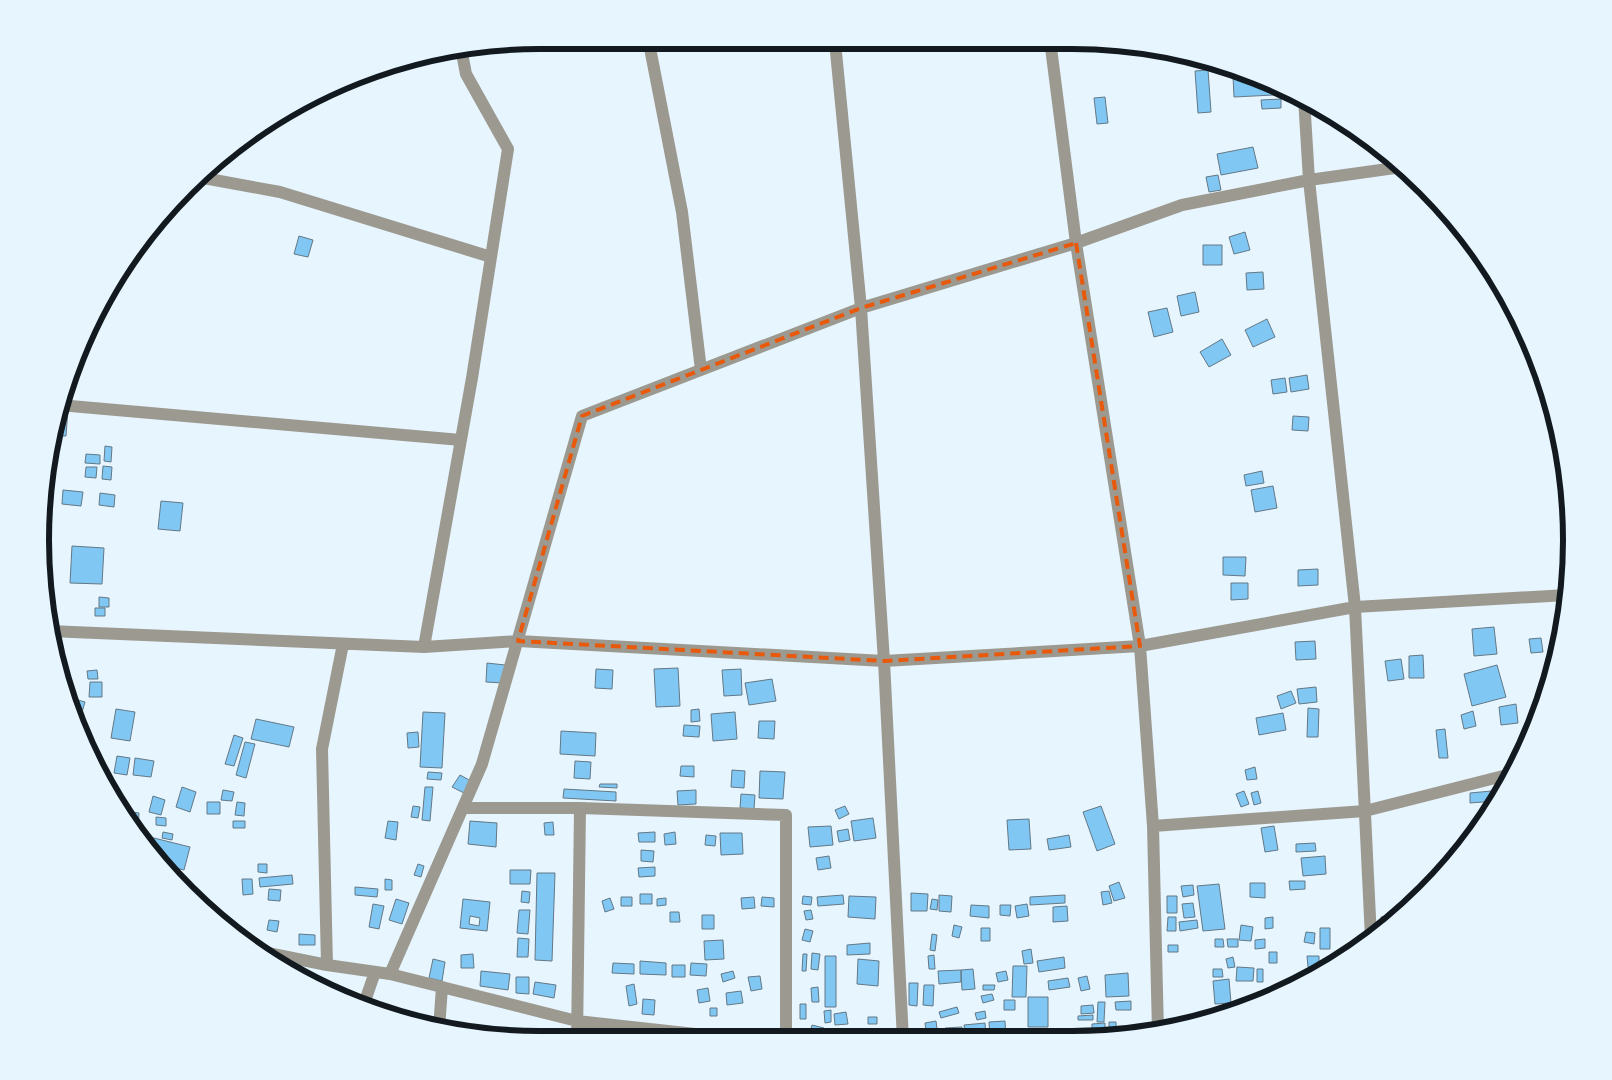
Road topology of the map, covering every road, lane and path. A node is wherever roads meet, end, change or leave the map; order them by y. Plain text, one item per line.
1 (650, 49) edge
2 (836, 49) edge
3 (1051, 49) edge
4 (462, 55) edge
5 (1305, 108) edge
6 (1393, 168) edge
7 (208, 179) edge
8 (1309, 180) junction
9 (1076, 243) junction
10 (491, 257) junction
11 (861, 308) junction
12 (701, 370) junction
13 (67, 406) edge
14 (460, 440) junction
15 (1560, 596) edge
16 (1355, 608) junction
17 (57, 631) edge
18 (518, 641) junction
19 (343, 644) junction
20 (1140, 646) junction
21 (424, 647) junction
22 (884, 661) junction
23 (1502, 776) edge
24 (463, 808) junction
25 (580, 808) junction
26 (1365, 811) junction
27 (1153, 826) junction
28 (1371, 930) edge
29 (278, 955) edge
30 (328, 965) junction
31 (375, 972) junction
32 (390, 974) junction
33 (442, 987) junction
34 (366, 999) edge
35 (440, 1021) edge
36 (577, 1021) junction
37 (1158, 1024) edge
38 (577, 1031) edge
39 (668, 1031) edge
40 (786, 1031) edge
41 (903, 1031) edge

1 - 12 street
2 - 11 street
3 - 9 street
4 - 10 street
5 - 8 street
6 - 8 street
7 - 10 street
8 - 9 street
8 - 16 street
9 - 11 street
9 - 20 street
10 - 14 street
11 - 12 street
11 - 22 street
12 - 18 street
13 - 14 street
14 - 21 street
15 - 16 street
16 - 20 street
16 - 26 street
17 - 19 street
18 - 21 street
18 - 22 street
18 - 24 street
19 - 21 street
19 - 30 street
20 - 22 street
20 - 27 street
22 - 41 street
23 - 26 street
24 - 25 street
24 - 32 street
25 - 36 street
25 - 40 street
26 - 27 street
26 - 28 street
27 - 37 street
29 - 30 street
30 - 31 street
31 - 32 street
31 - 34 street
32 - 33 street
33 - 35 street
33 - 36 street
36 - 38 street
36 - 39 street

